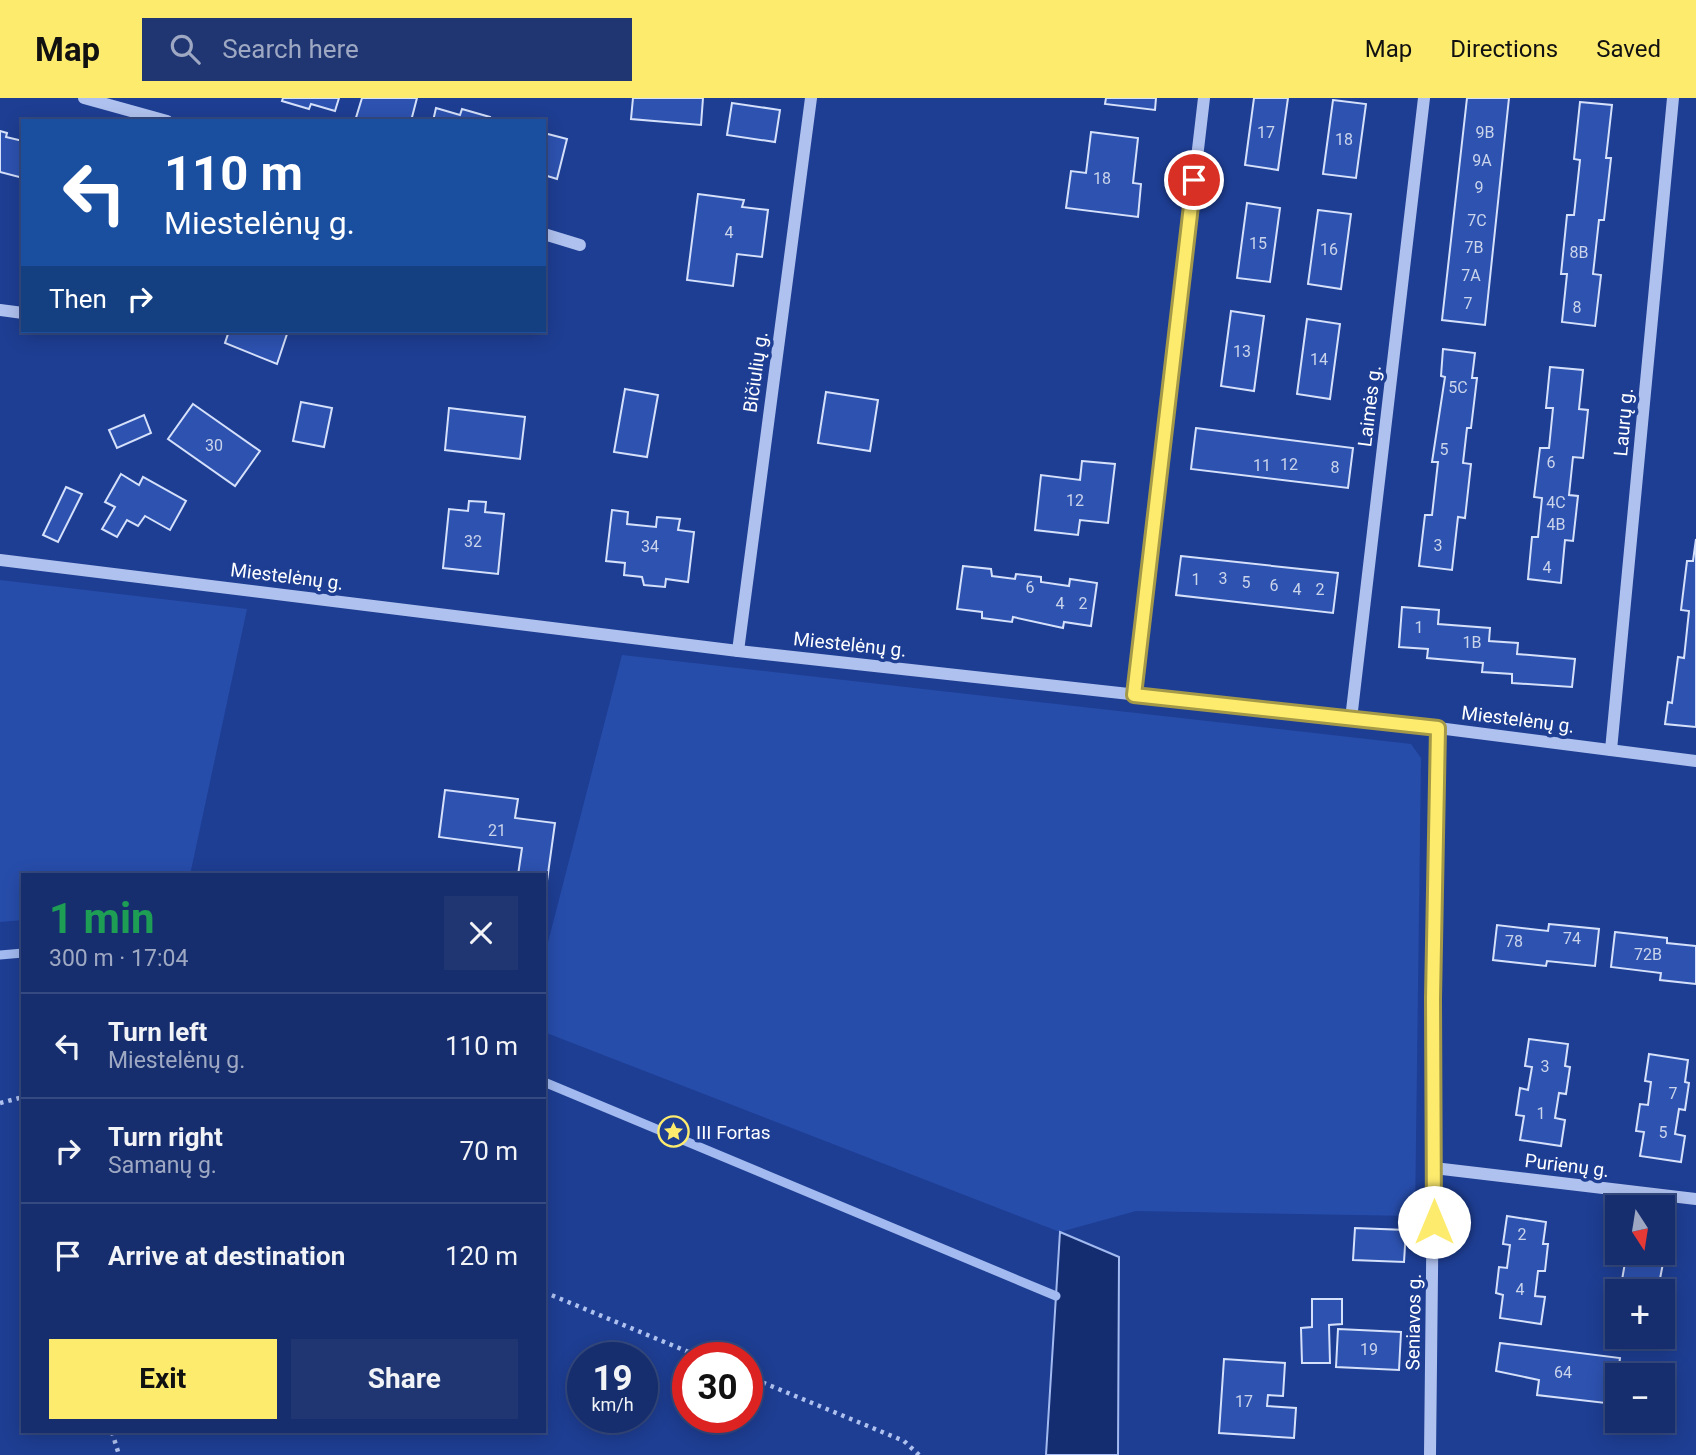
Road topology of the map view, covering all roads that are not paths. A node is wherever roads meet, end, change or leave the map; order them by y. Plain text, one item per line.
1 (84, 98) edge
2 (811, 98) edge
3 (1204, 98) edge
4 (1424, 98) edge
5 (1673, 98) edge
6 (152, 119) edge
7 (546, 235) edge
8 (579, 244) dead end
9 (0, 310) edge
10 (21, 313) edge
11 (0, 560) edge
12 (738, 651) junction
13 (1134, 695) junction
14 (1351, 719) junction
15 (1438, 728) junction
16 (1611, 750) junction
17 (1696, 761) edge
18 (1434, 1168) junction
19 (1696, 1199) edge
20 (1430, 1455) edge

1 - 6 street
2 - 12 street, Bičiulių g.
3 - 13 street
4 - 14 street, Laimės g.
5 - 16 street, Laurų g.
7 - 8 street
9 - 10 street
11 - 12 street, Miestelėnų g.
12 - 13 street, Miestelėnų g.
13 - 14 street, Miestelėnų g.
14 - 15 street, Miestelėnų g.
15 - 16 street, Miestelėnų g.
15 - 18 street, Seniavos g.
16 - 17 street, Miestelėnų g.
18 - 19 street, Purienų g.
18 - 20 street, Seniavos g.

